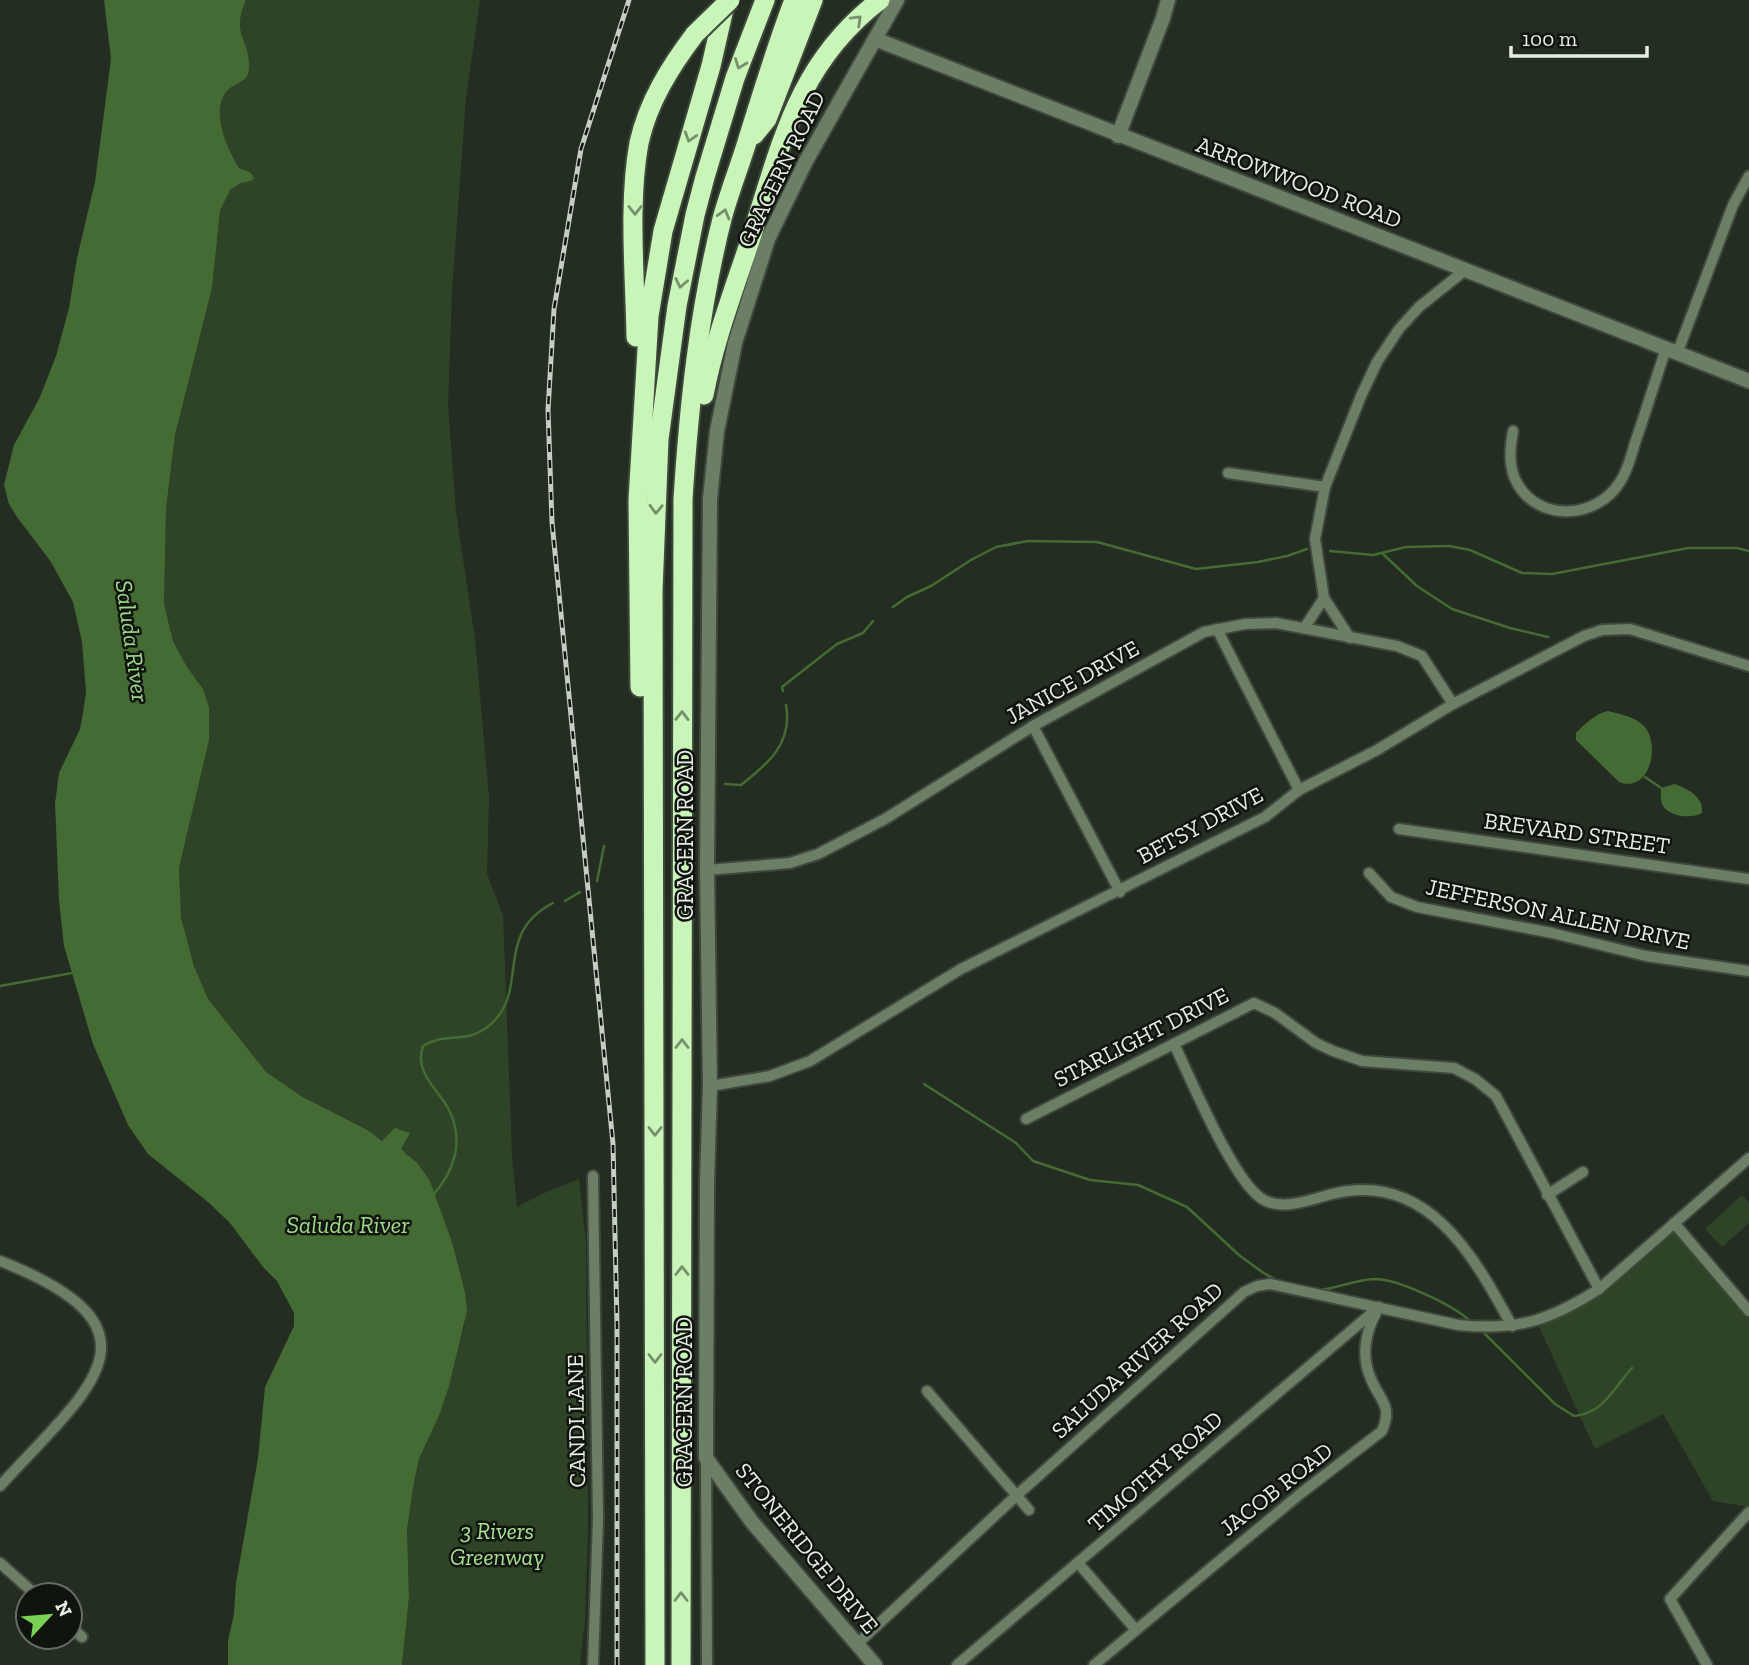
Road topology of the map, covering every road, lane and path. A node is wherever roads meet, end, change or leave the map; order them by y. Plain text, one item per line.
1 (728, 0) edge
2 (765, 0) edge
3 (794, 0) edge
4 (813, 0) edge
5 (880, 0) edge
6 (897, 0) edge
7 (1168, 0) edge
8 (875, 39) junction
9 (1118, 136) junction
10 (746, 144) junction
11 (1749, 176) edge
12 (1464, 271) junction
13 (1671, 352) junction
14 (1749, 382) edge
15 (1513, 430) dead end
16 (1228, 473) dead end
17 (1325, 487) junction
18 (682, 499) junction
19 (638, 500) junction
20 (1324, 598) junction
21 (1305, 627) junction
22 (1217, 629) junction
23 (1350, 638) junction
24 (1749, 666) edge
25 (1453, 704) junction
26 (1033, 726) junction
27 (1299, 790) junction
28 (1399, 829) dead end
29 (707, 870) junction
30 (1369, 873) dead end
31 (1749, 878) edge
32 (1120, 892) junction
33 (1749, 971) edge
34 (1174, 1044) junction
35 (655, 1062) junction
36 (710, 1086) junction
37 (1026, 1119) dead end
38 (1749, 1158) edge
39 (1583, 1172) dead end
40 (593, 1176) dead end
41 (1547, 1195) junction
42 (1674, 1223) junction
43 (0, 1261) edge
44 (1599, 1289) junction
45 (1379, 1307) junction
46 (1748, 1307) edge
47 (1512, 1326) junction
48 (927, 1391) dead end
49 (706, 1458) junction
50 (0, 1486) edge
51 (1017, 1495) junction
52 (1029, 1510) dead end
53 (1749, 1512) edge
54 (0, 1563) edge
55 (1079, 1564) junction
56 (20, 1581) edge
57 (1136, 1630) junction
58 (856, 1645) junction
59 (593, 1665) edge
60 (654, 1665) edge
61 (681, 1665) edge
62 (707, 1665) edge
63 (875, 1665) edge
64 (957, 1665) edge
65 (1094, 1665) edge
66 (1707, 1665) edge

1 -> 19 highway
1 -> 19 highway, bridge
2 -> 35 highway
3 - 10 highway
4 - 10 highway
18 -> 5 highway
6 - 8 street
7 - 9 street
8 - 9 street, ARROWWOOD ROAD
8 - 29 street, GRACERN ROAD
9 - 12 street, ARROWWOOD ROAD
18 -> 10 highway
11 - 13 street
12 - 13 street, ARROWWOOD ROAD
12 - 17 street
13 - 14 street, ARROWWOOD ROAD
13 - 15 street
16 - 17 street
17 - 20 street
61 -> 18 highway
19 - 35 highway
20 - 21 street
20 - 23 street
21 - 22 street, JANICE DRIVE
21 - 23 street, JANICE DRIVE
22 - 26 street, JANICE DRIVE
22 - 27 street
23 - 25 street, JANICE DRIVE
24 - 25 street, BETSY DRIVE
25 - 27 street, BETSY DRIVE
26 - 29 street, JANICE DRIVE
26 - 32 street
27 - 32 street, BETSY DRIVE
28 - 31 street, BREVARD STREET
29 - 36 street, GRACERN ROAD
30 - 33 street, JEFFERSON ALLEN DRIVE
32 - 36 street, BETSY DRIVE
34 - 37 street, STARLIGHT DRIVE
34 - 41 street, STARLIGHT DRIVE
34 - 47 street
35 -> 60 highway
36 - 49 street, GRACERN ROAD
38 - 42 street, SALUDA RIVER ROAD
39 - 41 street
40 - 59 street, CANDI LANE
41 - 44 street, STARLIGHT DRIVE
42 - 44 street, SALUDA RIVER ROAD
42 - 46 street
43 - 50 street
44 - 47 street, SALUDA RIVER ROAD
45 - 47 street, SALUDA RIVER ROAD
45 - 51 street, SALUDA RIVER ROAD
45 - 55 street, TIMOTHY ROAD
45 - 57 street, JACOB ROAD
48 - 51 street
49 - 58 street, STONERIDGE DRIVE
49 - 62 street, GRACERN ROAD
51 - 52 street
51 - 58 street, SALUDA RIVER ROAD
53 - 66 street
54 - 56 street
55 - 57 street
55 - 64 street, TIMOTHY ROAD
57 - 65 street, JACOB ROAD
58 - 63 street, STONERIDGE DRIVE

